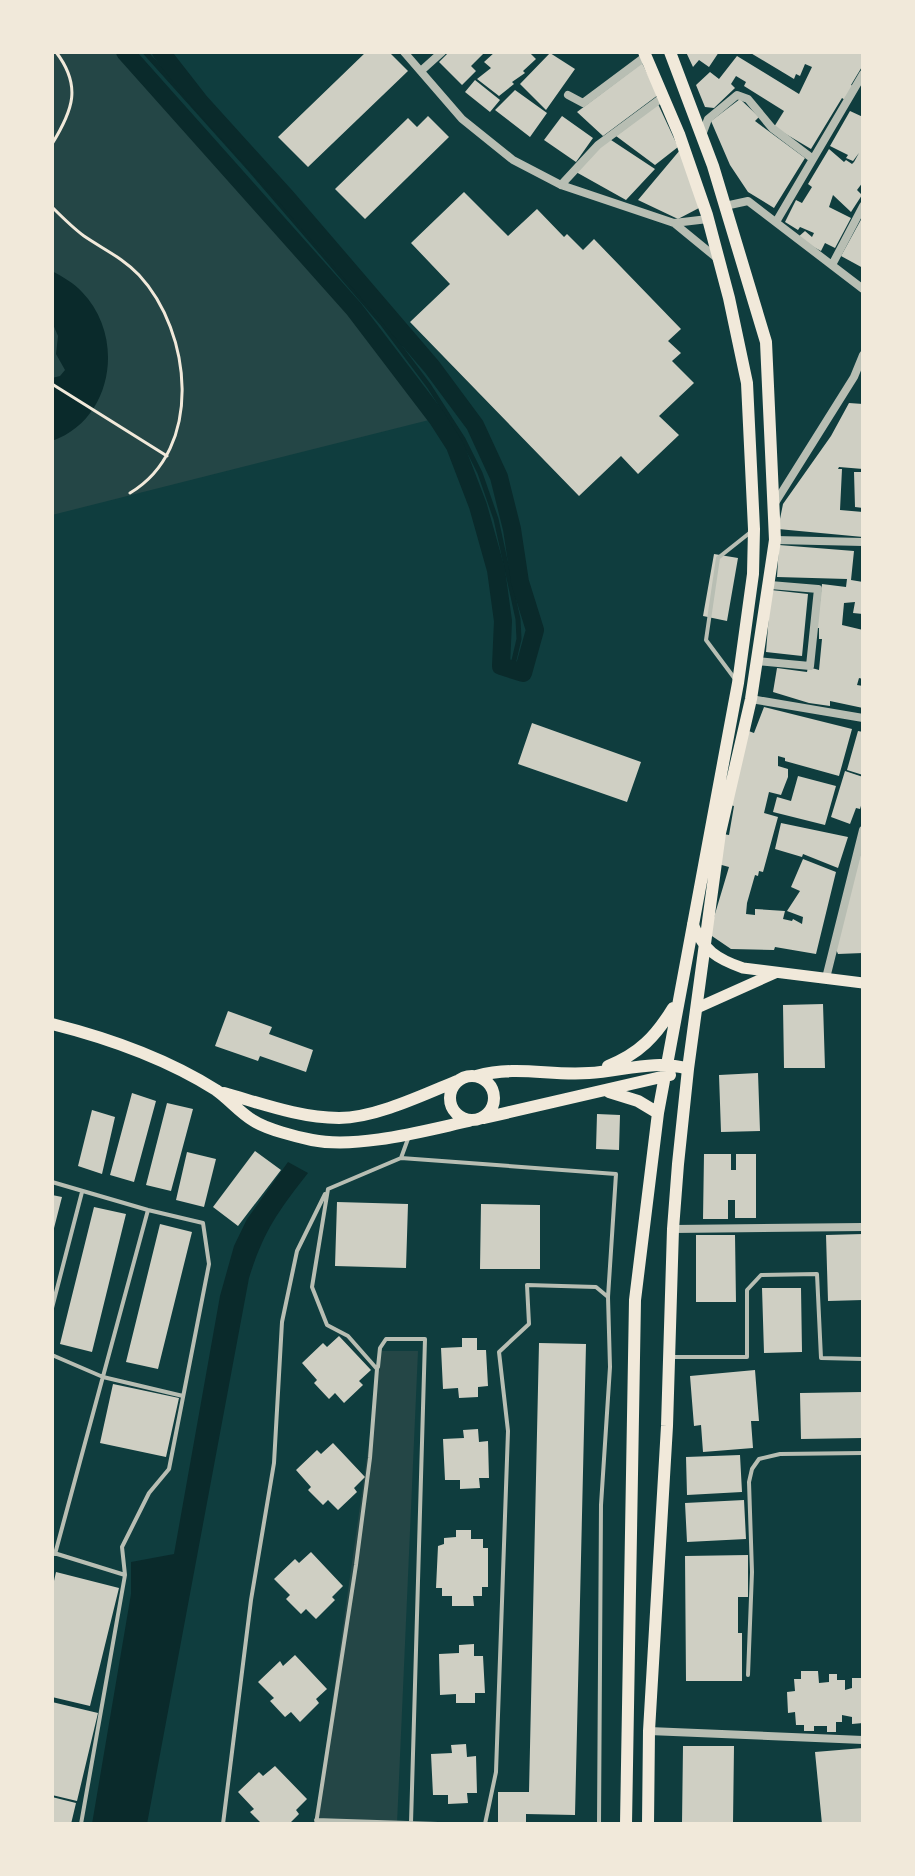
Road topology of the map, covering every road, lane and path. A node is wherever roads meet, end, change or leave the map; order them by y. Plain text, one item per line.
1 (56, 52) edge
2 (404, 52) edge
3 (442, 52) edge
4 (670, 52) edge
5 (645, 54) edge
6 (422, 70) junction
7 (863, 74) edge
8 (568, 95) dead end
9 (663, 97) junction
10 (701, 137) junction
11 (52, 144) edge
12 (813, 159) junction
13 (561, 185) junction
14 (725, 206) junction
15 (863, 206) edge
16 (52, 207) edge
17 (708, 219) junction
18 (776, 222) junction
19 (674, 223) junction
20 (719, 260) junction
21 (832, 265) junction
22 (863, 289) edge
23 (863, 355) edge
24 (858, 377) edge
25 (52, 384) edge
26 (167, 456) junction
27 (130, 493) dead end
28 (775, 503) junction
29 (754, 529) junction
30 (775, 540) junction
31 (863, 542) edge
32 (770, 585) junction
33 (756, 661) junction
34 (738, 683) junction
35 (751, 699) junction
36 (863, 718) edge
37 (863, 830) edge
38 (692, 923) junction
39 (703, 947) junction
40 (776, 973) junction
41 (826, 978) junction
42 (863, 983) edge
43 (677, 1003) junction
44 (697, 1008) junction
45 (52, 1024) edge
46 (667, 1063) junction
47 (688, 1069) junction
48 (586, 1074) junction
49 (476, 1076) junction
50 (664, 1077) junction
51 (457, 1081) junction
52 (598, 1090) junction
53 (217, 1091) junction
54 (658, 1113) junction
55 (484, 1118) junction
56 (469, 1121) junction
57 (409, 1134) junction
58 (401, 1158) junction
59 (52, 1182) edge
60 (328, 1189) junction
61 (82, 1192) junction
62 (148, 1210) junction
63 (863, 1227) edge
64 (673, 1229) junction
65 (608, 1297) junction
66 (52, 1308) edge
67 (52, 1355) edge
68 (669, 1357) junction
69 (863, 1359) edge
70 (377, 1369) junction
71 (103, 1377) junction
72 (183, 1396) junction
73 (863, 1453) edge
74 (53, 1553) edge
75 (125, 1575) junction
76 (748, 1675) dead end
77 (649, 1731) junction
78 (863, 1740) edge
79 (316, 1822) edge
80 (411, 1823) edge
81 (81, 1824) edge
82 (223, 1824) edge
83 (438, 1824) edge
84 (485, 1824) edge
85 (599, 1824) edge
86 (626, 1824) edge
87 (648, 1824) edge

1 - 11 path
2 - 6 street
3 - 6 street
4 - 10 main road
5 - 8 street
5 - 9 main road
6 - 13 street
7 - 12 street
9 - 13 street
9 - 17 main road
10 - 12 street
10 - 14 main road
12 - 18 street
13 - 19 street
14 - 18 street
14 - 28 main road
15 - 21 street
16 - 26 path
17 - 19 street
17 - 20 main road
18 - 21 street
19 - 20 street
20 - 29 main road
21 - 22 street
23 - 24 street
24 - 28 street
25 - 26 path
26 - 27 path
28 - 30 main road
29 - 34 main road
29 - 34 lane
30 - 31 street
30 - 32 main road
32 - 33 main road
32 - 33 street
33 - 35 main road
34 - 38 main road
35 - 36 street
35 - 39 main road
37 - 41 street
38 - 39 main road
38 - 43 main road
39 - 40 main road
39 - 44 main road
40 - 41 main road
40 - 44 main road
41 - 42 main road
43 - 46 main road
43 - 48 main road
44 - 47 main road
45 - 53 main road
46 - 47 main road
46 - 48 main road
46 - 50 main road
47 - 50 main road
47 - 64 main road
48 - 49 main road
49 - 51 main road
49 - 55 main road
50 - 52 main road
50 - 54 main road
51 - 53 main road
51 - 56 main road
52 - 54 main road
52 - 55 main road
53 - 57 main road
54 - 86 main road
55 - 56 main road
56 - 57 main road
57 - 58 lane
58 - 60 lane
58 - 65 lane
59 - 61 lane
60 - 70 lane
60 - 82 lane
61 - 62 lane
61 - 66 lane
62 - 71 lane
62 - 72 lane
63 - 64 street
64 - 68 main road
65 - 84 lane
65 - 85 lane
67 - 71 lane
68 - 69 lane
68 - 77 main road
70 - 79 lane
70 - 80 lane
71 - 72 lane
71 - 74 lane
72 - 75 lane
73 - 76 lane
74 - 75 lane
75 - 81 lane
77 - 78 street
77 - 87 main road
79 - 80 lane
80 - 83 lane

